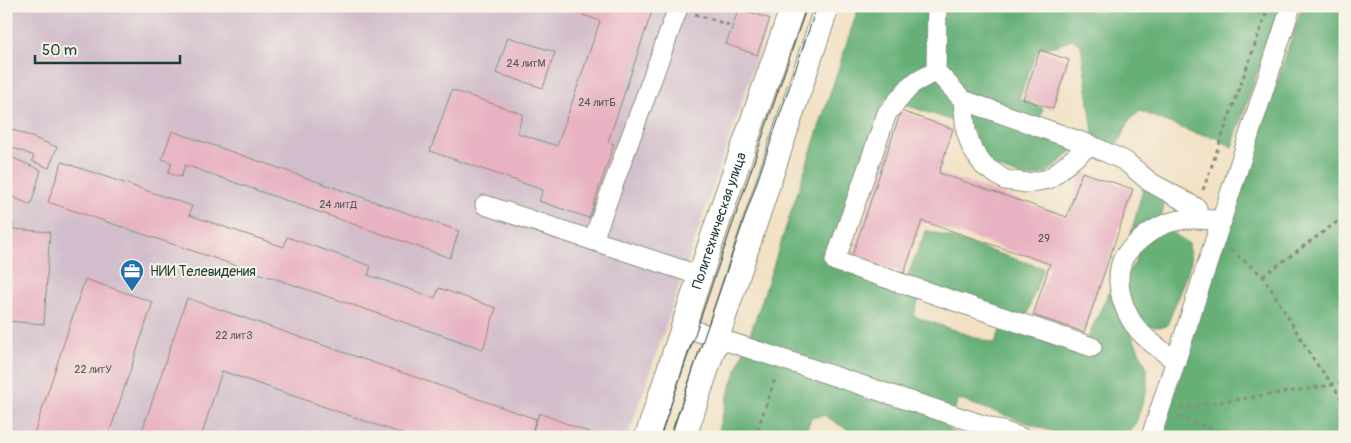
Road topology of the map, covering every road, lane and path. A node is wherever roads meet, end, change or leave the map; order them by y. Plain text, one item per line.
1 (793, 6) edge
2 (828, 6) edge
3 (937, 6) edge
4 (1269, 6) edge
5 (1291, 6) edge
6 (1340, 6) edge
7 (678, 8) joint
8 (1345, 10) edge
9 (732, 26) dead end
10 (936, 71) junction
11 (963, 100) junction
12 (1090, 145) junction
13 (485, 205) dead end
14 (1197, 208) joint
15 (1345, 216) edge
16 (1219, 228) junction
17 (593, 240) junction
18 (701, 276) junction
19 (1263, 276) junction
20 (684, 327) junction
21 (716, 338) junction
22 (1092, 347) dead end
23 (782, 359) junction
24 (1176, 361) junction
25 (1345, 381) edge
26 (1333, 385) junction
27 (1345, 405) edge
28 (1160, 412) junction
29 (647, 437) edge
30 (684, 437) edge
31 (755, 437) edge
32 (1020, 437) edge
33 (1151, 437) edge
34 (1238, 437) edge

1 - 18 main road, Политехническая улица
2 - 21 main road
3 - 10 street
4 - 14 path
5 - 16 street
6 - 8 path
7 - 9 path
7 - 17 street
10 - 11 street
10 - 22 street
11 - 12 street
11 - 12 street
12 - 14 street
13 - 17 street
15 - 19 path
16 - 19 path
16 - 24 street
16 - 24 street
17 - 18 street
18 - 20 main road, Политехническая улица
19 - 26 path
20 - 21 street
20 - 29 main road, Политехническая улица
21 - 23 street
21 - 30 main road
23 - 31 path
23 - 32 street
24 - 28 street
25 - 26 path
26 - 27 path
26 - 28 path
28 - 33 street
28 - 34 path

